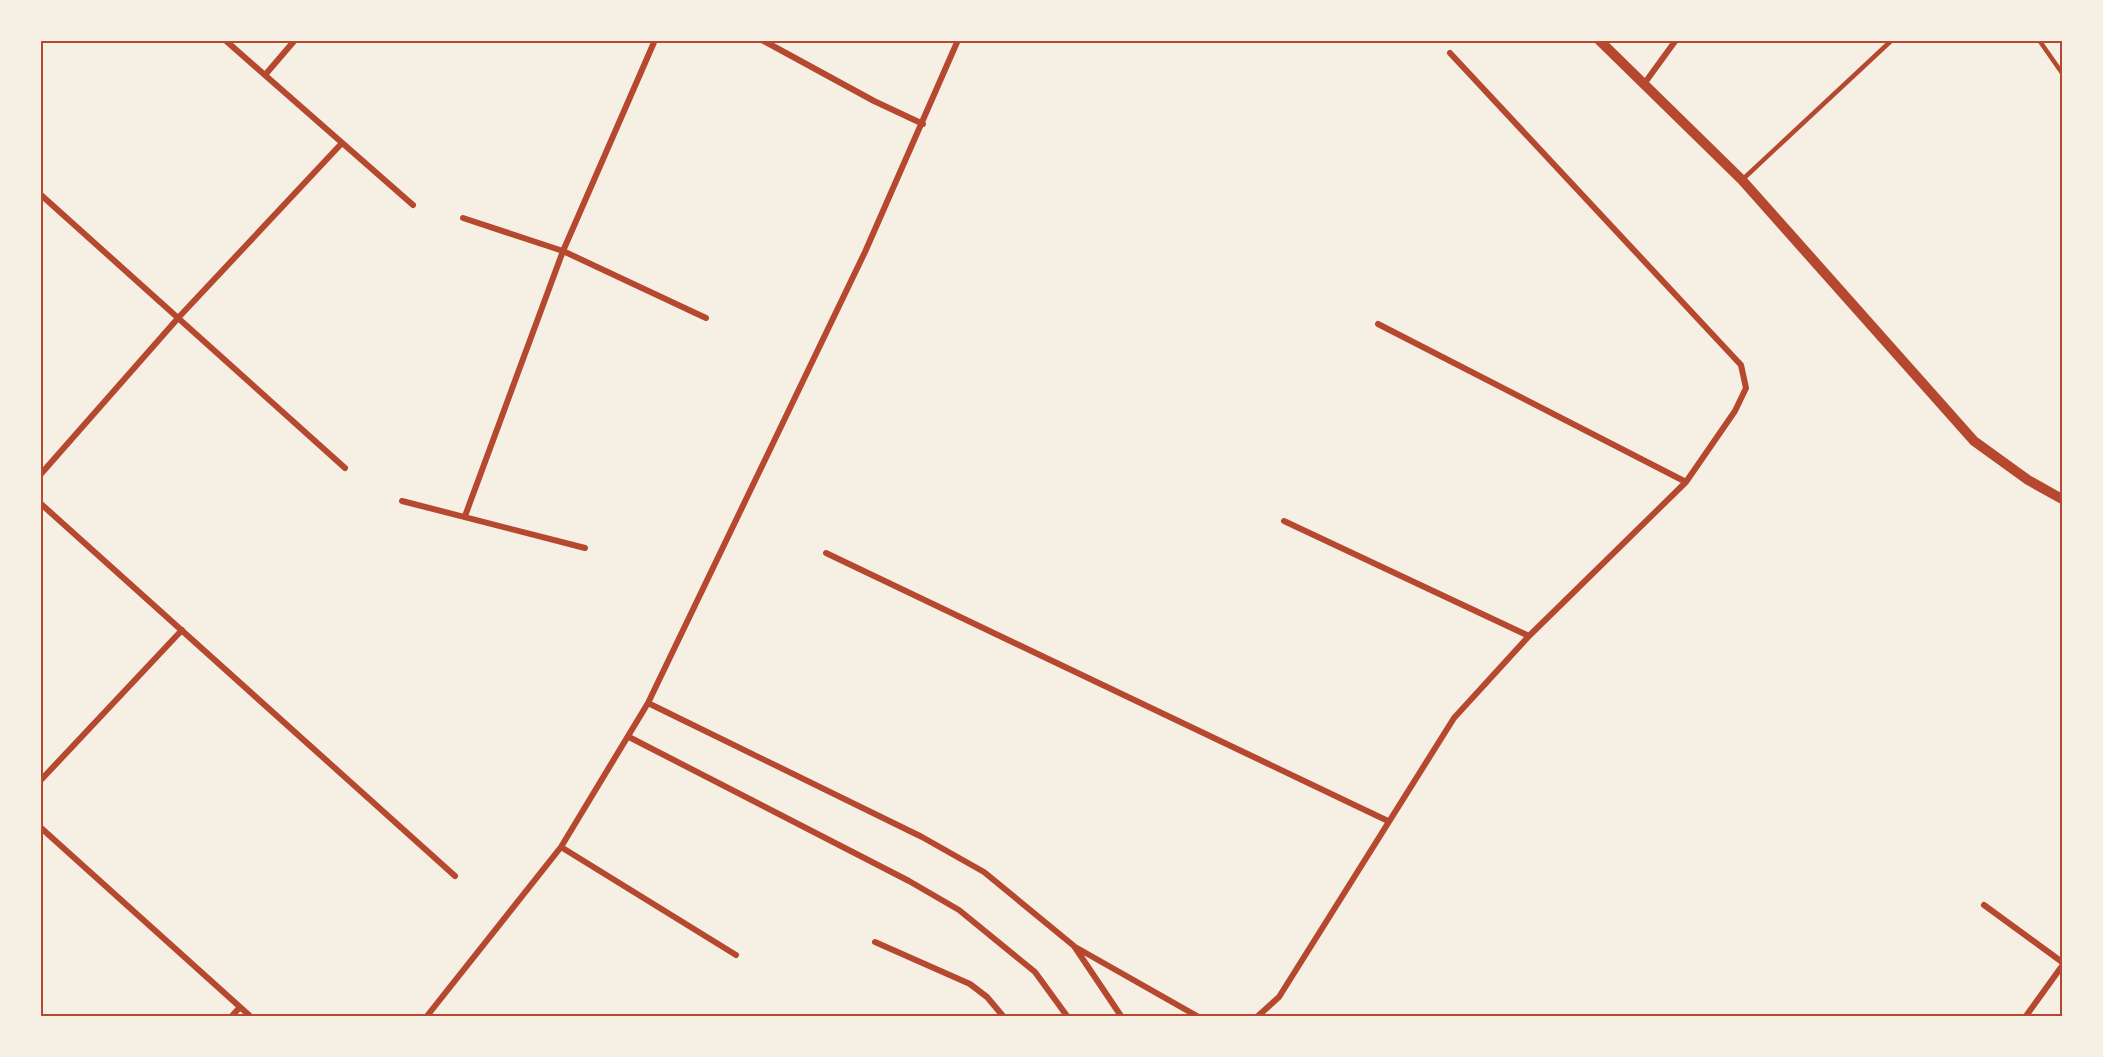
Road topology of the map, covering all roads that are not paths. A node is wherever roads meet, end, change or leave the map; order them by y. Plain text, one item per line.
1 (225, 40) edge
2 (295, 40) edge
3 (655, 40) edge
4 (762, 40) edge
5 (958, 40) edge
6 (1599, 40) edge
7 (1676, 40) edge
8 (1892, 40) edge
9 (2038, 40) edge
10 (1450, 53) dead end
11 (2062, 72) edge
12 (266, 75) junction
13 (1644, 84) junction
14 (923, 124) junction
15 (342, 143) junction
16 (1742, 180) junction
17 (40, 194) edge
18 (414, 205) dead end
19 (463, 218) dead end
20 (563, 251) junction
21 (179, 317) junction
22 (706, 318) dead end
23 (1378, 324) dead end
24 (345, 468) dead end
25 (40, 475) edge
26 (1686, 482) junction
27 (2062, 499) edge
28 (402, 501) dead end
29 (40, 503) edge
30 (465, 516) junction
31 (1284, 521) dead end
32 (585, 548) dead end
33 (826, 553) dead end
34 (182, 630) junction
35 (1528, 636) junction
36 (648, 703) junction
37 (629, 737) junction
38 (40, 781) edge
39 (1388, 821) junction
40 (40, 827) edge
41 (561, 847) junction
42 (455, 876) dead end
43 (1984, 905) dead end
44 (875, 942) dead end
45 (1074, 946) junction
46 (736, 955) dead end
47 (2062, 964) edge
48 (240, 1007) junction
49 (232, 1017) edge
50 (250, 1017) edge
51 (427, 1017) edge
52 (1004, 1017) edge
53 (1067, 1017) edge
54 (1121, 1017) edge
55 (1197, 1017) edge
56 (1258, 1017) edge
57 (2026, 1017) edge

1 - 12 street
2 - 12 street
3 - 20 street
4 - 14 street
5 - 14 street
6 - 13 street
7 - 13 street
8 - 16 lane
9 - 11 lane
10 - 26 street
12 - 15 street
13 - 16 street
14 - 36 street
15 - 18 street
15 - 21 street
16 - 27 street
17 - 21 street
19 - 20 street
20 - 22 street
20 - 30 street
21 - 24 street
21 - 25 street
23 - 26 street
26 - 35 street
28 - 30 street
29 - 34 street
30 - 32 street
31 - 35 street
33 - 39 street
34 - 38 street
34 - 42 street
35 - 39 street
36 - 37 street
36 - 45 street
37 - 41 street
37 - 53 street
39 - 56 street
40 - 48 street
41 - 46 street
41 - 51 street
43 - 47 street
44 - 52 street
45 - 54 street
45 - 55 street
47 - 57 street
48 - 49 street
48 - 50 street

